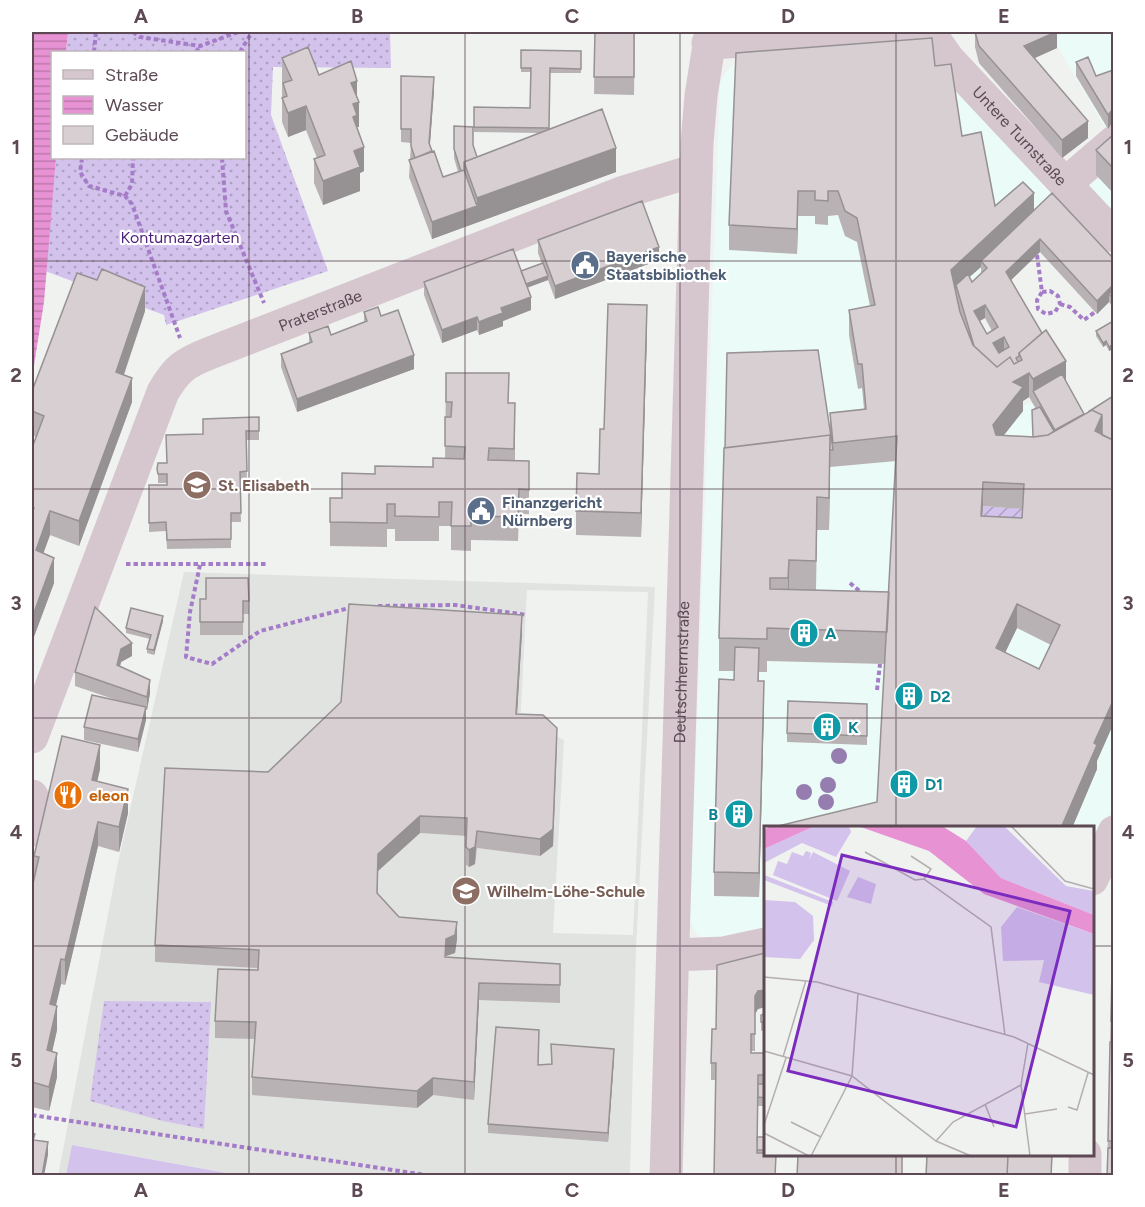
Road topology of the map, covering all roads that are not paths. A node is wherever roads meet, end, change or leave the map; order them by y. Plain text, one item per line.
1 (908, 32) edge
2 (929, 32) edge
3 (710, 37) edge
4 (1113, 142) edge
5 (696, 170) junction
6 (1065, 184) junction
7 (1113, 236) edge
8 (32, 737) edge
9 (32, 796) edge
10 (32, 830) edge
11 (1113, 832) edge
12 (1094, 875) edge
13 (1094, 884) edge
14 (1113, 889) edge
15 (764, 944) edge
16 (674, 955) junction
17 (1085, 1156) edge
18 (666, 1176) edge
19 (1085, 1176) edge

1 - 3 street
2 - 6 street, Untere Turnstraße
3 - 5 street
4 - 6 street
5 - 8 street, Praterstraße
5 - 16 street, Deutschherrnstraße
6 - 7 street, Untere Turnstraße
9 - 10 street
11 - 12 street
13 - 14 street
15 - 16 street
16 - 18 street, Deutschherrnstraße
17 - 19 street

